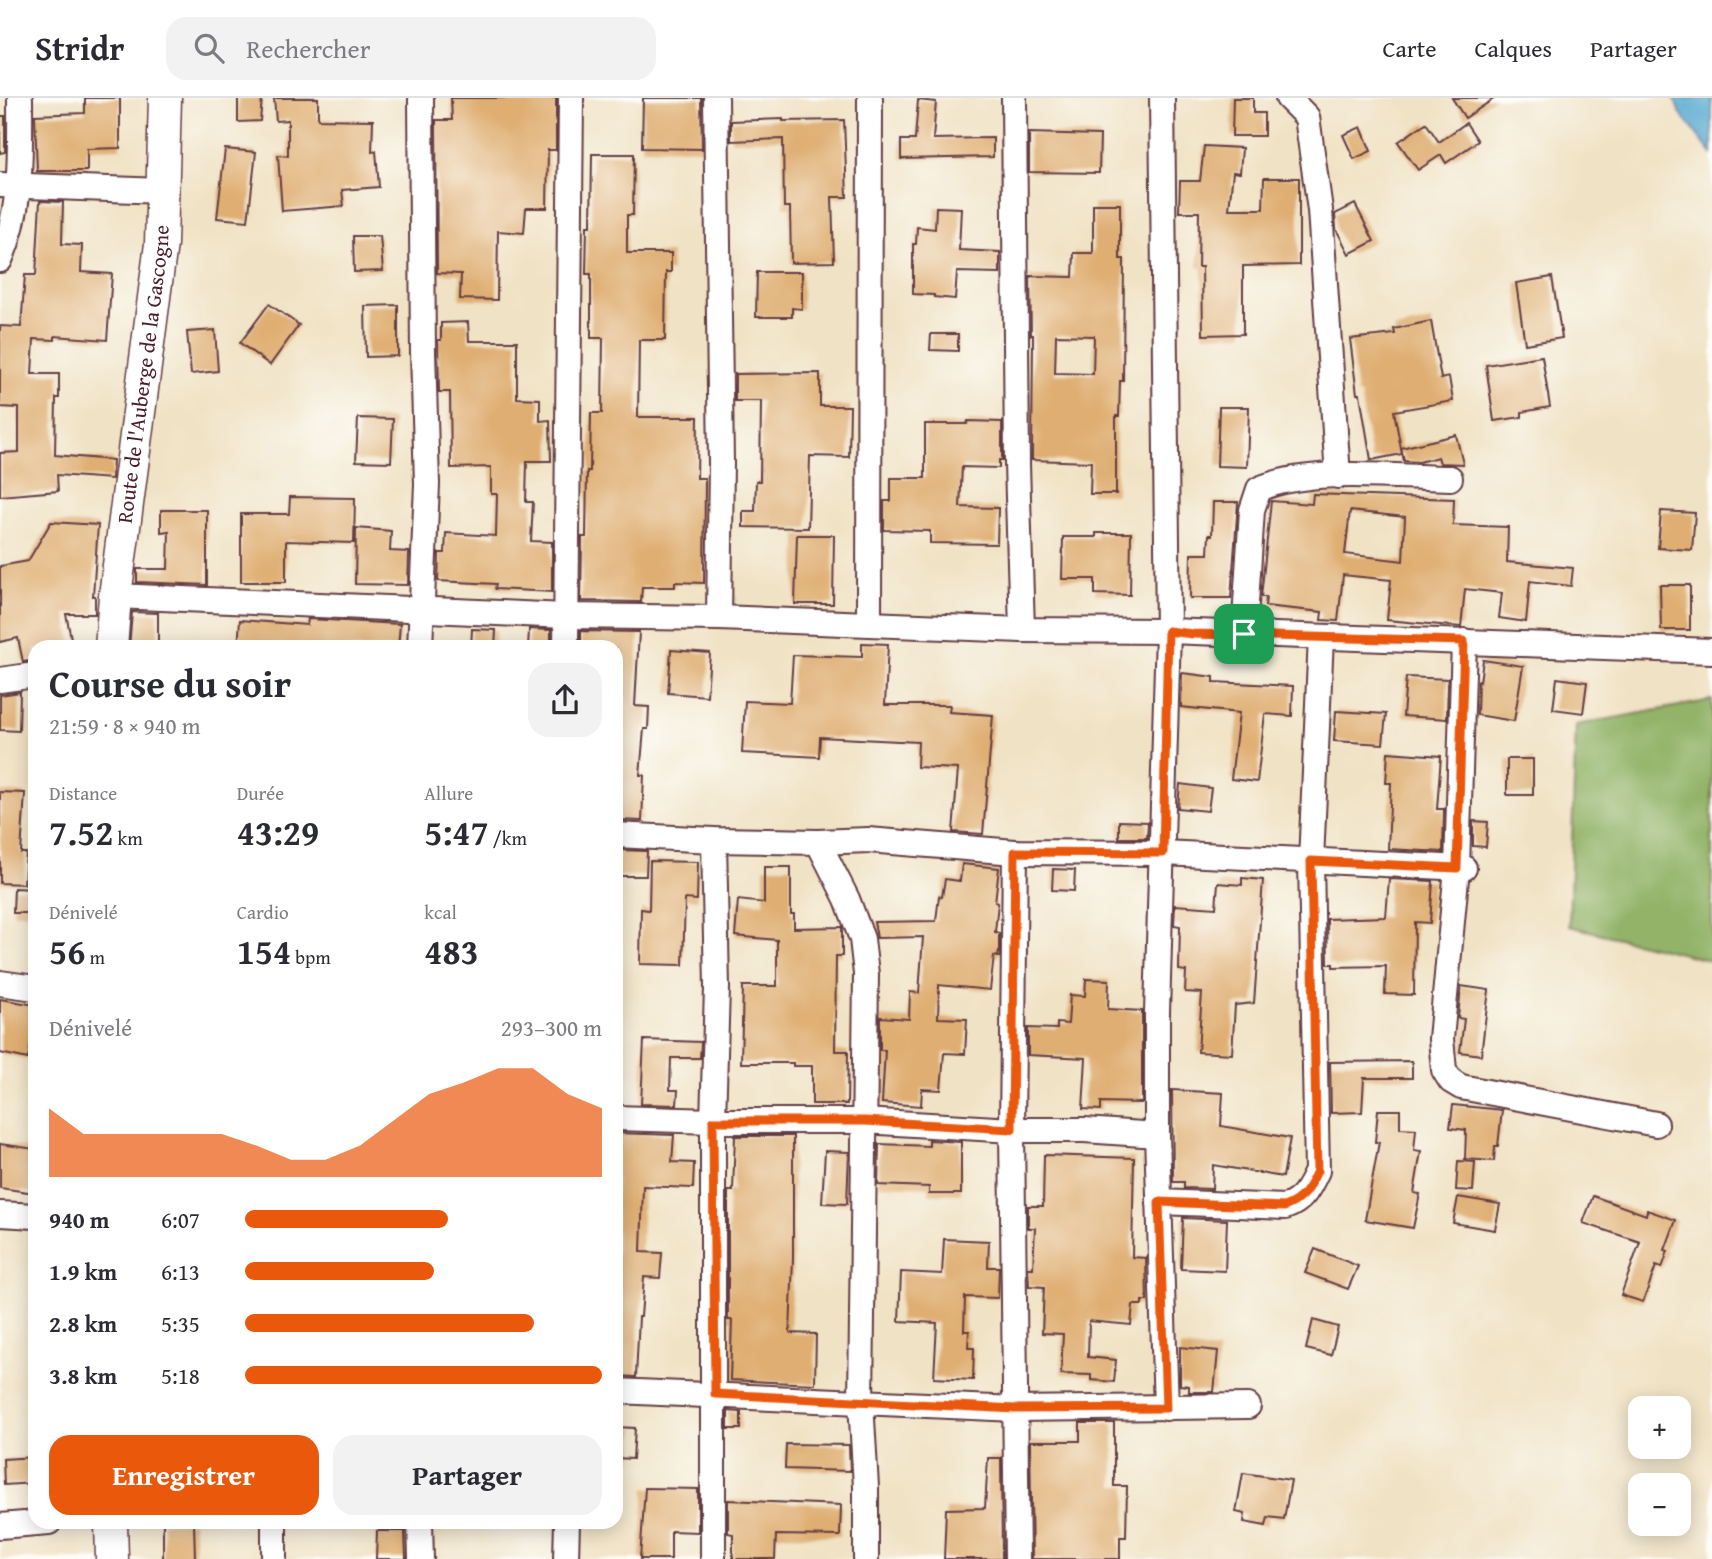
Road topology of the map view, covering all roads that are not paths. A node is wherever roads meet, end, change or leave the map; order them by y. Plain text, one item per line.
1 (20, 98) edge
2 (165, 98) edge
3 (421, 98) edge
4 (571, 98) edge
5 (716, 98) edge
6 (870, 98) edge
7 (1014, 98) edge
8 (1162, 98) edge
9 (1288, 98) edge
10 (10, 186) edge
11 (163, 191) junction
12 (0, 260) edge
13 (1338, 476) junction
14 (1450, 478) dead end
15 (115, 596) junction
16 (420, 611) junction
17 (566, 616) junction
18 (719, 618) junction
19 (869, 623) junction
20 (1022, 631) junction
21 (1168, 631) junction
22 (1244, 634) junction
23 (1321, 636) junction
24 (112, 640) edge
25 (420, 640) edge
26 (566, 640) edge
27 (1464, 641) junction
28 (1712, 651) edge
29 (28, 677) edge
30 (0, 680) edge
31 (623, 835) edge
32 (714, 840) junction
33 (818, 842) junction
34 (1015, 852) junction
35 (1163, 853) junction
36 (1311, 861) junction
37 (1460, 868) junction
38 (0, 983) edge
39 (28, 987) edge
40 (623, 1118) edge
41 (713, 1121) junction
42 (864, 1121) junction
43 (1656, 1124) dead end
44 (1012, 1129) junction
45 (1157, 1135) junction
46 (1159, 1202) junction
47 (0, 1214) edge
48 (28, 1216) edge
49 (623, 1391) edge
50 (715, 1394) junction
51 (861, 1402) junction
52 (1248, 1406) dead end
53 (1166, 1408) junction
54 (1016, 1409) junction
55 (28, 1524) edge
56 (0, 1526) edge
57 (111, 1529) edge
58 (274, 1529) edge
59 (421, 1529) edge
60 (567, 1529) edge
61 (112, 1559) edge
62 (274, 1559) edge
63 (421, 1559) edge
64 (566, 1559) edge
65 (713, 1559) edge
66 (866, 1559) edge
67 (1017, 1559) edge

1 - 10 street
2 - 11 street, Route de l'Auberge de la Gascogne
3 - 16 street
4 - 17 street
5 - 18 street
6 - 19 street
7 - 20 street
8 - 21 street
9 - 13 street
10 - 11 street
10 - 12 street
11 - 15 street, Route de l'Auberge de la Gascogne
13 - 14 street
13 - 22 street
15 - 16 street
15 - 24 street, Route de l'Auberge de la Gascogne
16 - 17 street
16 - 25 street
17 - 18 street
17 - 26 street
18 - 19 street
19 - 20 street
20 - 21 street
21 - 22 street
21 - 35 street
22 - 23 street
23 - 27 street
23 - 36 street
27 - 28 street
27 - 37 street
29 - 30 street
31 - 32 street
32 - 33 street
32 - 41 street
33 - 34 street
33 - 42 street
34 - 35 street
34 - 44 street
35 - 36 street
35 - 45 street
36 - 37 street
36 - 46 street
37 - 43 street
38 - 39 street
40 - 41 street
41 - 42 street
41 - 50 street
42 - 44 street
42 - 51 street
44 - 45 street
44 - 54 street
45 - 46 street
46 - 53 street
47 - 48 street
49 - 50 street
50 - 51 street
50 - 65 street
51 - 54 street
51 - 66 street
52 - 53 street
53 - 54 street
54 - 67 street
55 - 56 street
57 - 61 street
58 - 62 street
59 - 63 street
60 - 64 street

